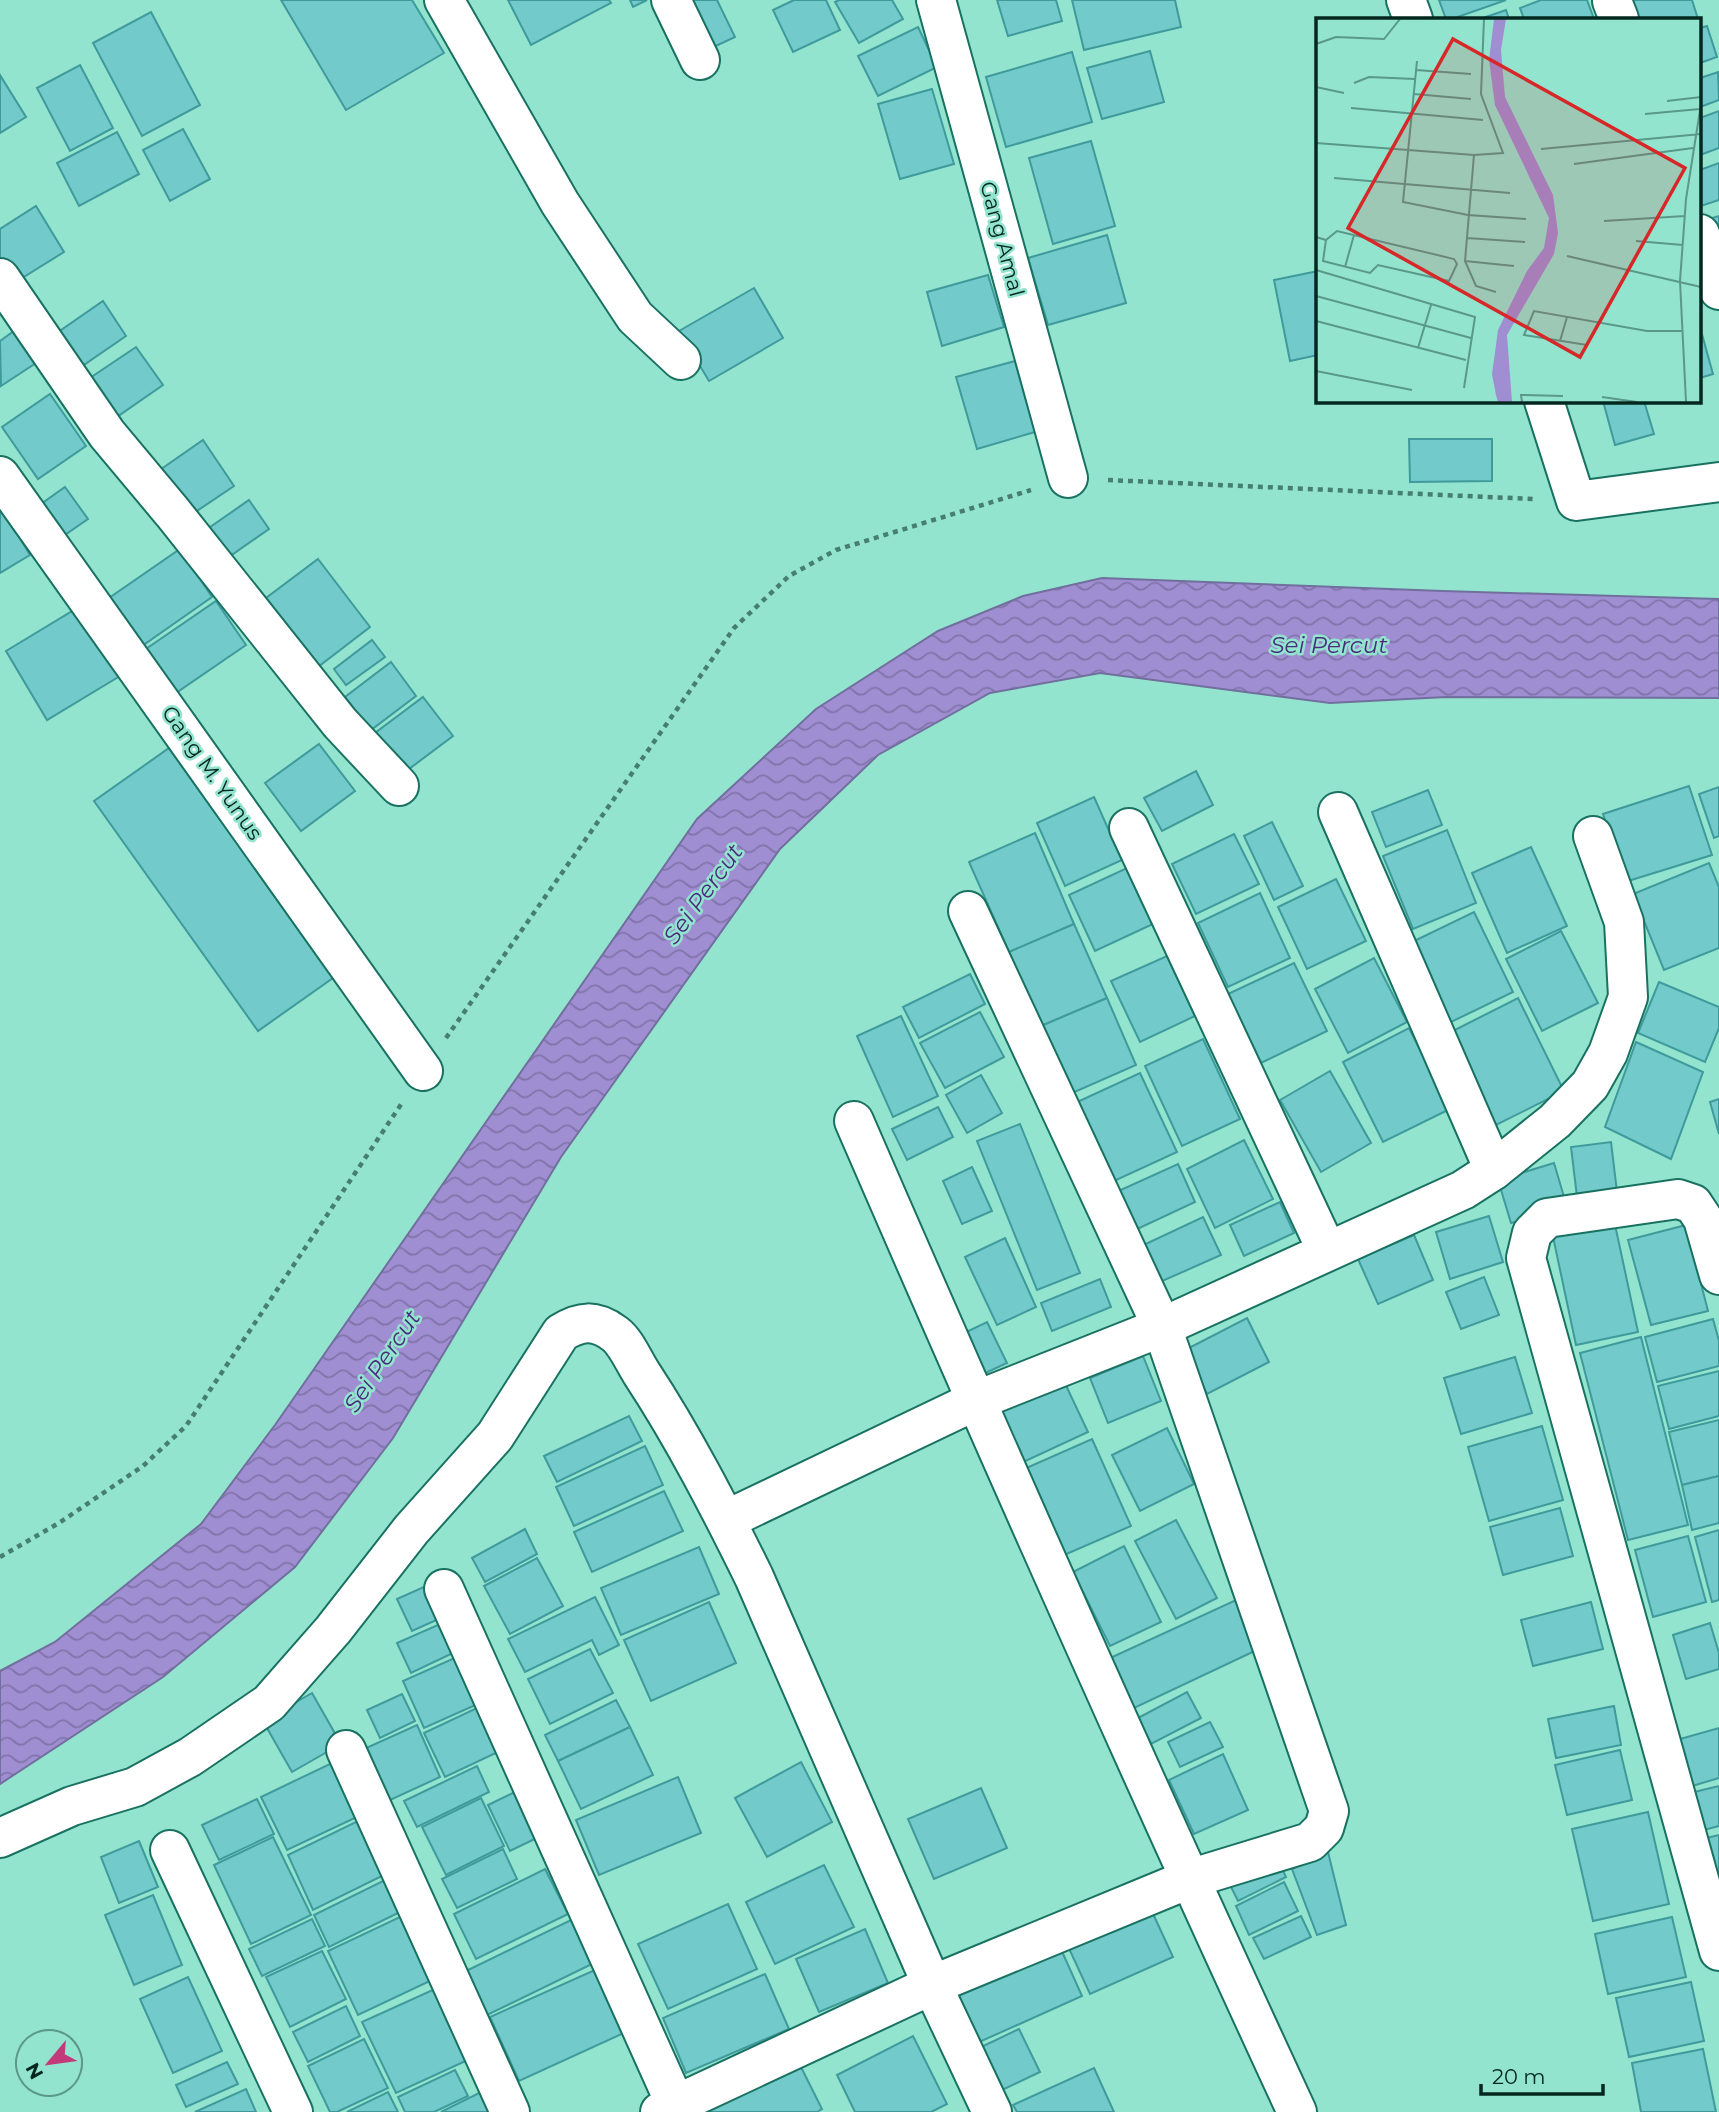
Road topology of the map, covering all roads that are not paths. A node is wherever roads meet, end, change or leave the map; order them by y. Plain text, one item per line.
1 (444, 0) edge
2 (671, 0) edge
3 (936, 0) edge
4 (1406, 0) edge
5 (1612, 1) edge
6 (1413, 18) edge
7 (1619, 18) edge
8 (700, 60) dead end
9 (1702, 240) edge
10 (0, 278) edge
11 (1719, 290) edge
12 (681, 360) dead end
13 (1544, 402) edge
14 (0, 476) edge
15 (1068, 478) road end
16 (1719, 482) edge
17 (399, 786) dead end
18 (1338, 811) dead end
19 (1129, 828) dead end
20 (1594, 836) dead end
21 (968, 911) dead end
22 (423, 1071) road end
23 (854, 1121) dead end
24 (1494, 1170) junction
25 (1326, 1251) junction
26 (1719, 1275) edge
27 (1162, 1327) junction
28 (975, 1401) junction
29 (726, 1520) junction
30 (444, 1589) dead end
31 (346, 1751) dead end
32 (0, 1838) edge
33 (170, 1850) dead end
34 (1189, 1880) junction
35 (1719, 1951) edge
36 (932, 1985) junction
37 (672, 2110) edge
38 (293, 2112) edge
39 (510, 2112) edge
40 (992, 2112) edge
41 (1297, 2112) edge

1 - 12 street
2 - 8 street
3 - 15 street, Gang Amal
4 - 6 street
5 - 7 street
9 - 11 street
10 - 17 street
13 - 16 street
14 - 22 street, Gang M. Yunus
18 - 24 street
19 - 25 street
20 - 24 street
21 - 27 street
23 - 28 street
24 - 25 street
25 - 27 street
26 - 35 street
27 - 28 street
27 - 34 street
28 - 29 street
28 - 34 street
29 - 32 street
29 - 36 street
30 - 37 street
31 - 39 street
33 - 38 street
34 - 36 street
34 - 41 street
36 - 37 street
36 - 40 street

